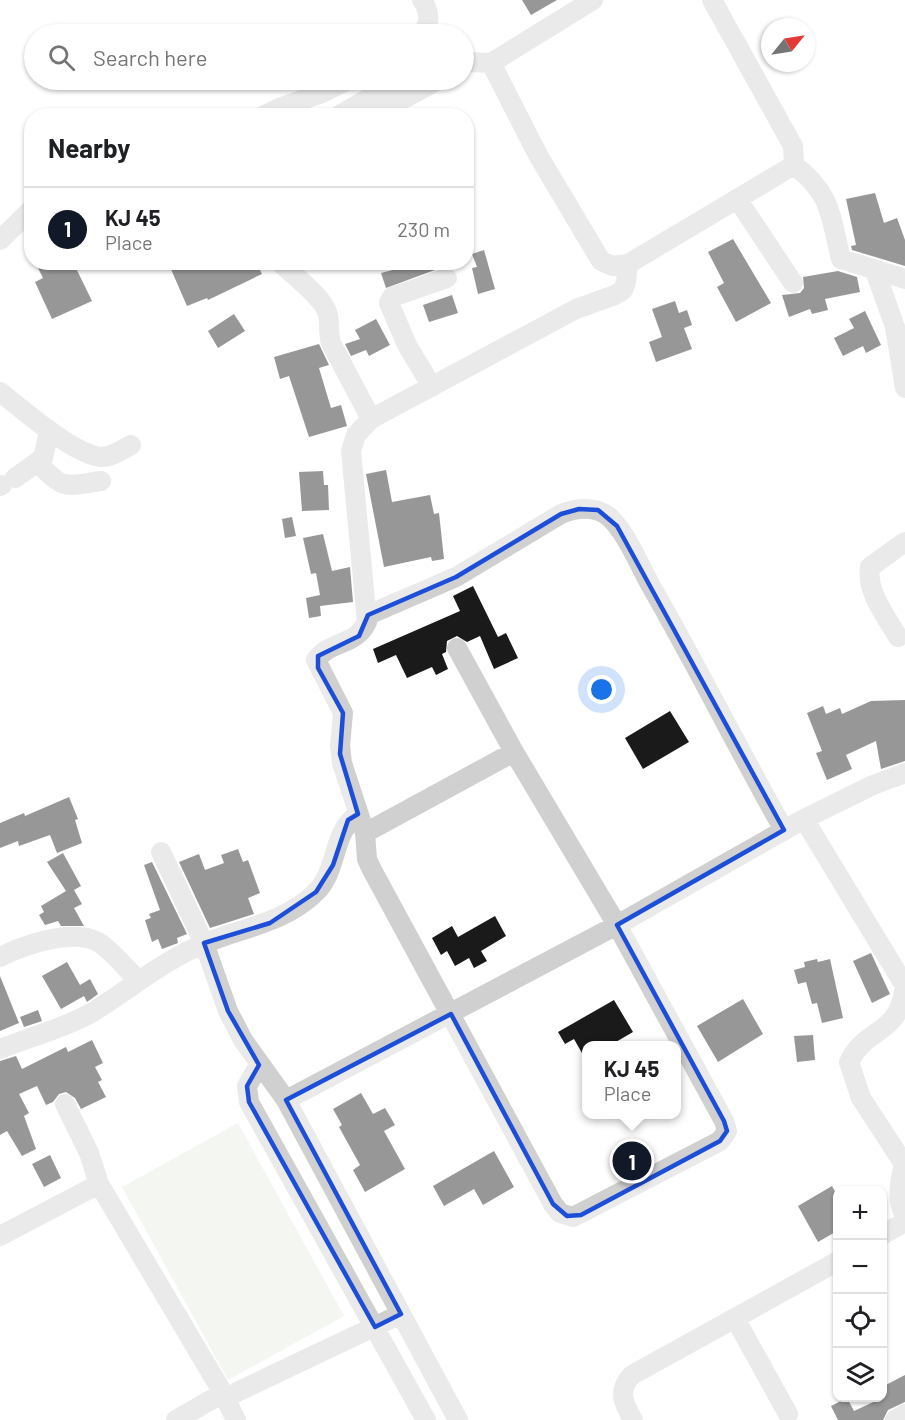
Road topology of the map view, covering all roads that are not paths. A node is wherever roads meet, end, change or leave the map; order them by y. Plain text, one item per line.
1 (422, 0) edge
2 (593, 0) edge
3 (712, 0) edge
4 (428, 24) edge
5 (478, 63) edge
6 (328, 90) edge
7 (383, 90) edge
8 (420, 90) edge
9 (288, 108) edge
10 (352, 108) edge
11 (387, 108) edge
12 (794, 165) junction
13 (738, 200) junction
14 (24, 216) edge
15 (0, 240) edge
16 (628, 264) junction
17 (288, 270) edge
18 (875, 271) junction
19 (447, 278) dead end
20 (905, 279) edge
21 (793, 283) dead end
22 (432, 387) junction
23 (905, 388) edge
24 (0, 392) edge
25 (371, 420) junction
26 (49, 432) junction
27 (131, 445) dead end
28 (38, 464) junction
29 (101, 480) dead end
30 (6, 483) edge
31 (905, 542) edge
32 (368, 615) junction
33 (898, 637) dead end
34 (457, 648) dead end
35 (514, 752) junction
36 (905, 773) edge
37 (358, 814) junction
38 (804, 819) junction
39 (784, 830) junction
40 (365, 833) junction
41 (161, 852) dead end
42 (617, 925) junction
43 (204, 943) junction
44 (0, 957) edge
45 (139, 981) junction
46 (451, 1014) junction
47 (680, 1041) edge
48 (681, 1042) edge
49 (0, 1049) edge
50 (259, 1065) junction
51 (286, 1100) junction
52 (66, 1104) dead end
53 (904, 1163) edge
54 (99, 1185) junction
55 (905, 1216) edge
56 (905, 1222) edge
57 (887, 1232) edge
58 (0, 1236) edge
59 (833, 1263) edge
60 (401, 1314) junction
61 (736, 1320) junction
62 (375, 1327) junction
63 (230, 1393) junction
64 (788, 1414) dead end
65 (905, 1414) edge
66 (176, 1420) edge
67 (236, 1420) edge
68 (426, 1420) edge
69 (458, 1420) edge
70 (633, 1420) edge
71 (895, 1420) edge

1 - 4 street
2 - 5 street
3 - 12 street
5 - 16 street
6 - 9 street
7 - 10 street
8 - 11 street
12 - 13 street
12 - 18 street
13 - 16 street
13 - 21 street
14 - 15 street
16 - 22 street
17 - 25 street
18 - 20 street
18 - 23 street
19 - 22 street
22 - 25 street
24 - 26 street
25 - 32 street
26 - 27 street
26 - 28 street
28 - 29 street
28 - 30 street
31 - 33 street
32 - 37 street
32 - 39 street
34 - 35 street
35 - 40 street
35 - 42 street
36 - 38 street
37 - 40 street
37 - 43 street
38 - 39 street
38 - 53 street
39 - 42 street
40 - 46 street
41 - 43 street
42 - 46 street
42 - 47 street
43 - 45 street
43 - 50 street
44 - 45 street
45 - 49 street
46 - 48 street
46 - 51 street
50 - 51 street
50 - 62 street
51 - 60 street
52 - 54 street
53 - 55 street
54 - 58 street
54 - 63 street
56 - 57 street
59 - 61 street
60 - 62 street
60 - 69 street
61 - 64 street
61 - 70 street
62 - 63 street
62 - 68 street
63 - 66 street
63 - 67 street
65 - 71 street

